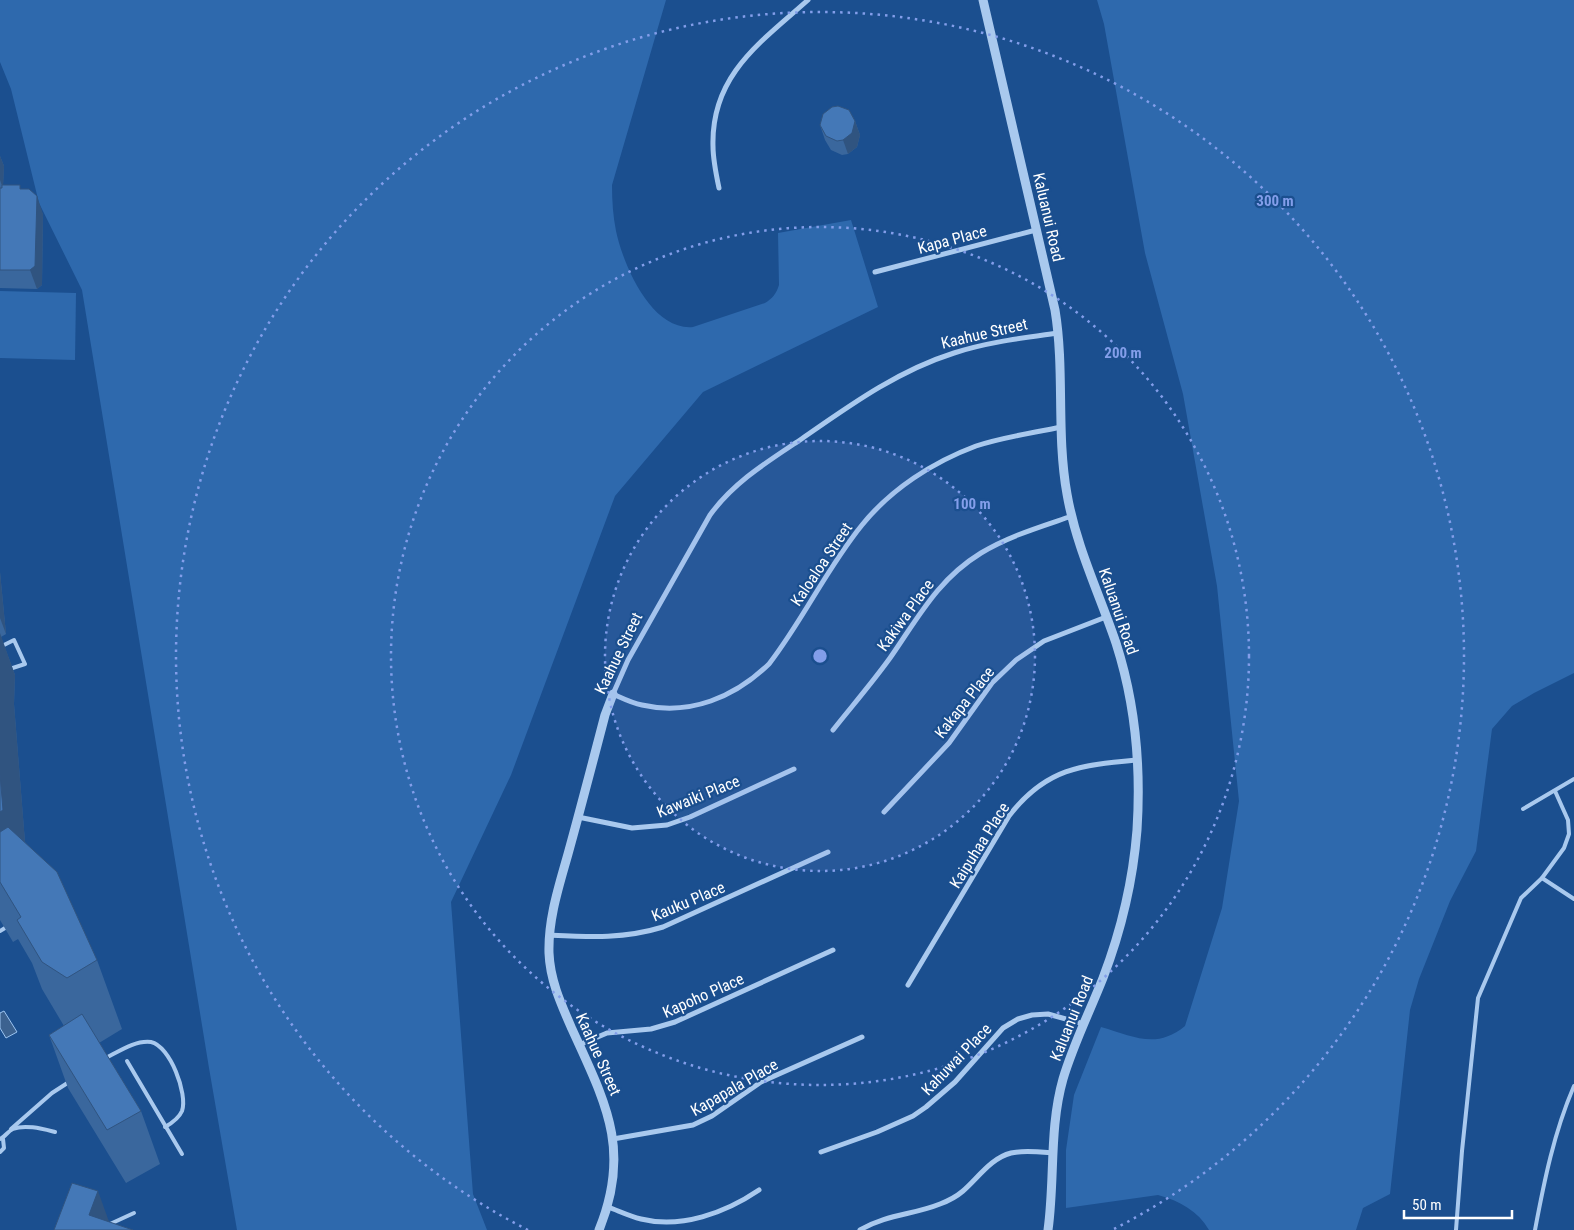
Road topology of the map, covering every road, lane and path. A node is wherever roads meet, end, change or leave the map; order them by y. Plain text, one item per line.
1 (808, 0) edge
2 (982, 0) edge
3 (719, 188) dead end
4 (1036, 230) junction
5 (874, 272) dead end
6 (1058, 333) junction
7 (1061, 427) junction
8 (1072, 516) junction
9 (1106, 617) junction
10 (0, 647) edge
11 (0, 672) edge
12 (613, 694) junction
13 (833, 730) dead end
14 (1137, 760) junction
15 (794, 769) dead end
16 (1574, 779) edge
17 (1555, 791) junction
18 (1523, 809) dead end
19 (884, 812) dead end
20 (578, 817) junction
21 (828, 852) dead end
22 (1542, 878) junction
23 (1574, 899) edge
24 (5, 928) edge
25 (0, 931) edge
26 (549, 935) junction
27 (833, 950) dead end
28 (908, 985) dead end
29 (1084, 1024) junction
30 (862, 1037) dead end
31 (579, 1045) junction
32 (101, 1061) edge
33 (127, 1061) dead end
34 (76, 1077) edge
35 (1574, 1086) edge
36 (166, 1127) junction
37 (11, 1129) junction
38 (55, 1132) dead end
39 (1, 1139) edge
40 (613, 1139) junction
41 (0, 1152) edge
42 (821, 1152) dead end
43 (1053, 1153) junction
44 (182, 1154) dead end
45 (759, 1190) dead end
46 (608, 1207) junction
47 (134, 1213) dead end
48 (108, 1226) edge
49 (599, 1230) edge
50 (860, 1230) edge
51 (1048, 1230) edge
52 (1456, 1230) edge
53 (1535, 1230) edge

1 - 3 street
2 - 4 street, Kaluanui Road
4 - 5 street, Kapa Place
4 - 6 street, Kaluanui Road
6 - 7 street, Kaluanui Road
6 - 12 street, Kaahue Street
7 - 8 street, Kaluanui Road
7 - 12 street, Kaloaloa Street
8 - 9 street, Kaluanui Road
8 - 13 street, Kakiwa Place
9 - 14 street, Kaluanui Road
9 - 19 street, Kakapa Place
10 - 11 lane
12 - 20 street, Kaahue Street
14 - 28 street, Kaipuhaa Place
14 - 29 street, Kaluanui Road
15 - 20 street, Kawaiki Place
16 - 17 lane
17 - 18 lane
17 - 22 lane
20 - 26 street, Kaahue Street
21 - 26 street, Kauku Place
22 - 23 lane
22 - 52 lane
24 - 25 lane
26 - 31 street, Kaahue Street
27 - 31 street, Kapoho Place
29 - 42 street, Kahuwai Place
29 - 43 street, Kaluanui Road
30 - 40 street, Kapapala Place
31 - 40 street, Kaahue Street
32 - 36 lane
33 - 36 lane
34 - 37 lane
35 - 53 lane
36 - 44 lane
37 - 38 lane
37 - 39 lane
39 - 41 lane
40 - 46 street, Kaahue Street
43 - 50 street
43 - 51 street, Kaluanui Road
45 - 46 street
46 - 49 street, Kaahue Street
47 - 48 lane

